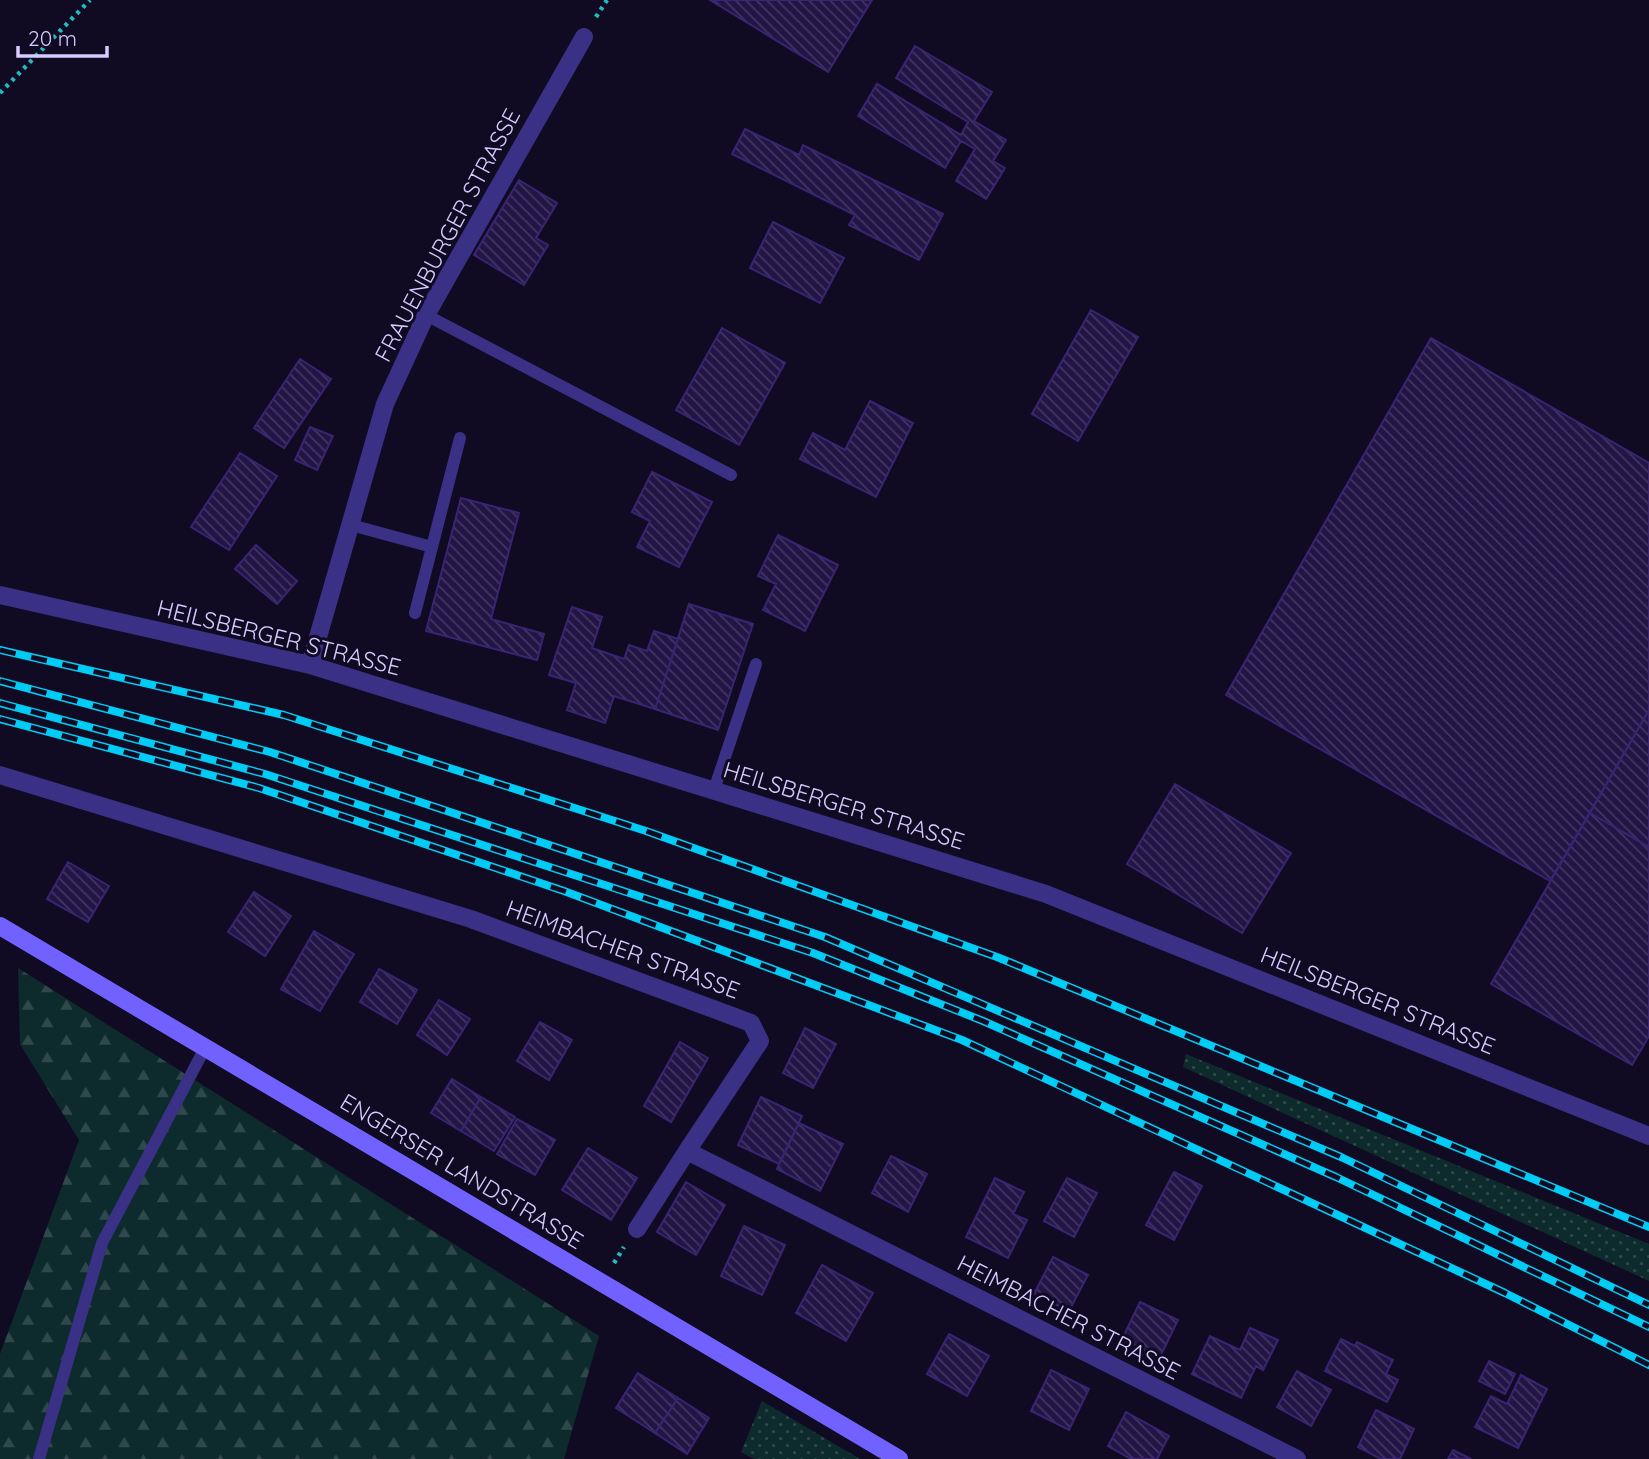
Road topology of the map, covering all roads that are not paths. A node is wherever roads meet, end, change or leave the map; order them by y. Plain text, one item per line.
1 (584, 37) dead end
2 (426, 315) junction
3 (460, 439) dead end
4 (731, 475) dead end
5 (351, 525) junction
6 (432, 547) junction
7 (0, 595) edge
8 (415, 613) dead end
9 (756, 664) dead end
10 (310, 665) junction
11 (0, 775) edge
12 (714, 790) junction
13 (0, 926) edge
14 (205, 1048) junction
15 (1649, 1136) edge
16 (687, 1151) junction
17 (636, 1229) road end
18 (39, 1459) edge
19 (899, 1459) edge
20 (1297, 1459) edge

1 - 2 street, FRAUENBURGER STRASSE
2 - 4 lane
2 - 5 street, FRAUENBURGER STRASSE
3 - 6 lane
5 - 6 lane
5 - 10 street, FRAUENBURGER STRASSE
6 - 8 lane
7 - 10 street, HEILSBERGER STRASSE
9 - 12 lane
10 - 12 street, HEILSBERGER STRASSE
11 - 16 street, HEIMBACHER STRASSE
12 - 15 street, HEILSBERGER STRASSE
13 - 14 main road, ENGERSER LANDSTRASSE
14 - 18 lane
14 - 19 main road, ENGERSER LANDSTRASSE
16 - 17 street
16 - 20 street, HEIMBACHER STRASSE

